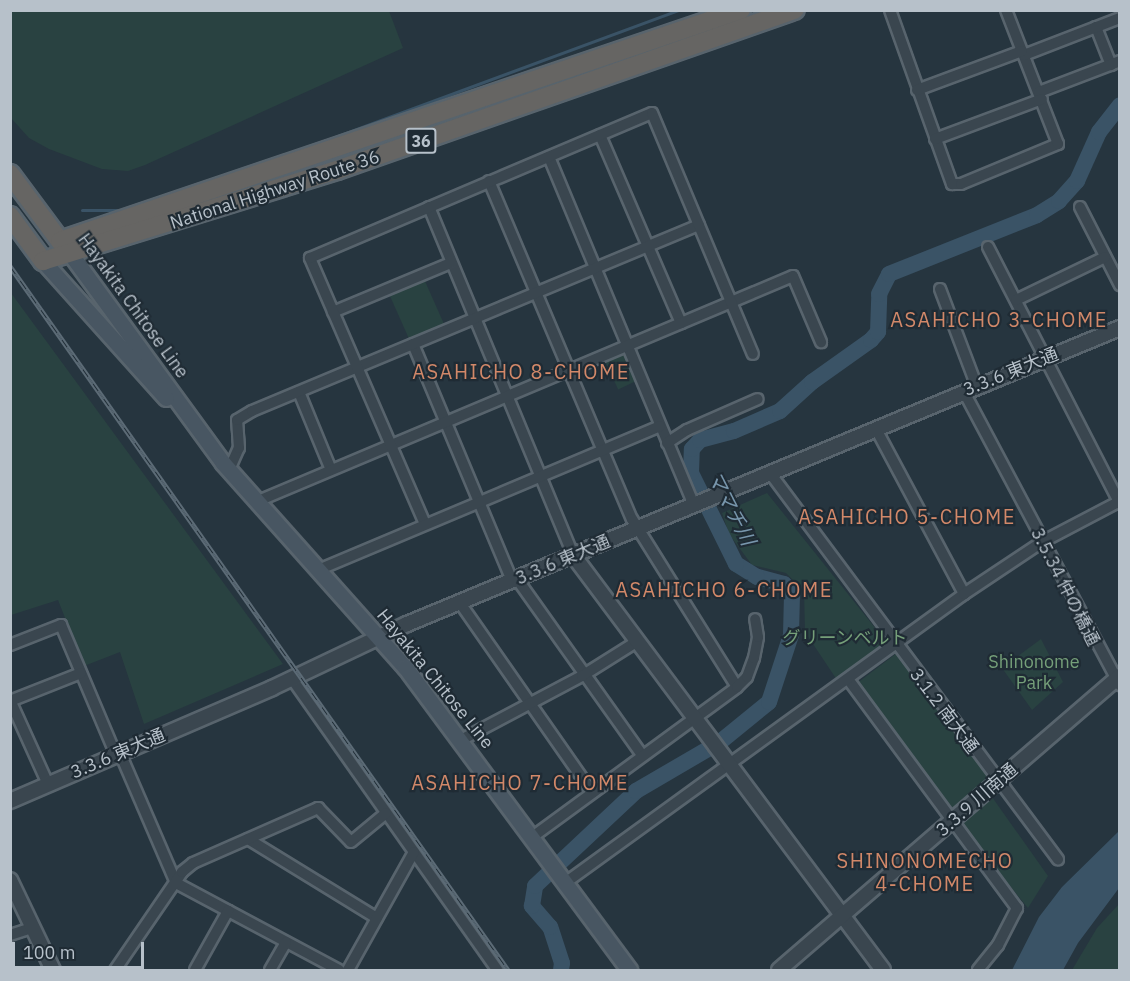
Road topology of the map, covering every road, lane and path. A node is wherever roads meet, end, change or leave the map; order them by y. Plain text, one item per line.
1 (741, 10) edge
2 (795, 10) edge
3 (1006, 10) edge
4 (893, 11) edge
5 (1119, 18) edge
6 (1096, 27) junction
7 (1023, 53) junction
8 (1115, 63) edge
9 (916, 90) junction
10 (1040, 96) junction
11 (600, 135) junction
12 (935, 139) junction
13 (549, 157) junction
14 (10, 174) edge
15 (489, 181) junction
16 (429, 207) junction
17 (1080, 207) dead end
18 (10, 216) edge
19 (699, 225) junction
20 (60, 240) junction
21 (648, 247) junction
22 (988, 247) dead end
23 (73, 254) junction
24 (1105, 257) junction
25 (43, 261) junction
26 (451, 263) junction
27 (593, 269) junction
28 (1119, 285) edge
29 (940, 289) dead end
30 (537, 293) junction
31 (1016, 300) junction
32 (732, 301) junction
33 (333, 312) junction
34 (473, 319) junction
35 (681, 323) junction
36 (1119, 328) edge
37 (821, 342) dead end
38 (413, 344) junction
39 (626, 346) junction
40 (753, 354) dead end
41 (1045, 358) junction
42 (357, 367) junction
43 (568, 370) junction
44 (970, 389) junction
45 (298, 392) junction
46 (506, 397) junction
47 (758, 399) dead end
48 (445, 422) junction
49 (660, 426) junction
50 (876, 429) junction
51 (667, 443) junction
52 (390, 445) junction
53 (602, 450) junction
54 (216, 454) junction
55 (229, 470) junction
56 (331, 470) junction
57 (770, 473) junction
58 (540, 476) junction
59 (258, 501) junction
60 (479, 501) junction
61 (1119, 502) edge
62 (698, 504) junction
63 (425, 524) junction
64 (639, 528) junction
65 (1042, 542) junction
66 (573, 555) junction
67 (318, 570) junction
68 (514, 580) junction
69 (964, 594) junction
70 (460, 603) junction
71 (755, 619) dead end
72 (380, 637) junction
73 (636, 642) junction
74 (894, 644) junction
75 (10, 645) edge
76 (81, 673) junction
77 (582, 676) junction
78 (292, 679) junction
79 (848, 679) junction
80 (1118, 681) edge
81 (737, 687) junction
82 (11, 701) edge
83 (528, 705) junction
84 (694, 716) junction
85 (461, 740) junction
86 (118, 754) junction
87 (642, 755) junction
88 (731, 765) junction
89 (997, 783) junction
90 (48, 784) junction
91 (592, 792) junction
92 (10, 801) edge
93 (386, 813) junction
94 (951, 822) junction
95 (531, 838) junction
96 (248, 839) junction
97 (414, 852) junction
98 (1058, 860) dead end
99 (10, 880) edge
100 (564, 881) junction
101 (176, 883) junction
102 (228, 910) junction
103 (842, 915) junction
104 (377, 918) junction
105 (31, 928) junction
106 (10, 935) edge
107 (286, 942) junction
108 (53, 970) edge
109 (114, 970) edge
110 (195, 970) edge
111 (270, 970) edge
112 (339, 970) edge
113 (348, 970) edge
114 (497, 970) edge
115 (629, 970) edge
116 (779, 970) edge
117 (883, 970) edge
118 (978, 970) edge

1 - 20 highway, National Highway Route 36 / 36
2 - 23 highway, National Highway Route 36 / 36
3 - 7 street
4 - 9 street
5 - 6 street
6 - 7 street
6 - 8 street
7 - 9 street
7 - 10 street
8 - 10 street
9 - 12 street
10 - 12 street
10 - 12 street
11 - 13 street
11 - 19 street
11 - 21 street
13 - 15 street
13 - 27 street
14 - 20 highway
15 - 16 street
15 - 30 street
16 - 26 street
16 - 33 street
17 - 24 street
18 - 25 highway
19 - 21 street
19 - 32 street
20 - 23 main road, Hayakita Chitose Line
20 - 25 highway
21 - 27 street
21 - 35 street
22 - 31 street
23 - 25 highway, National Highway Route 36 / 36
23 - 54 main road, Hayakita Chitose Line
24 - 28 street
24 - 31 street
25 - 54 main road, Hayakita Chitose Line
26 - 33 street
26 - 34 street
27 - 30 street
27 - 39 street
29 - 44 street, 3.5.34 仲の橋通
30 - 34 street
30 - 43 street
31 - 41 street
32 - 35 street
32 - 37 street
32 - 40 street
33 - 42 street
34 - 38 street
34 - 46 street
35 - 39 street
36 - 41 street, 3.3.6 東大通
38 - 42 street
38 - 48 street
39 - 43 street
39 - 49 street
41 - 44 street, 3.3.6 東大通
41 - 61 street
42 - 45 street
42 - 52 street
43 - 46 street
43 - 53 street
44 - 50 street, 3.3.6 東大通
44 - 65 street, 3.5.34 仲の橋通
45 - 55 street
45 - 56 street
46 - 48 street
46 - 58 street
47 - 51 street
48 - 52 street
48 - 60 street
49 - 51 street
49 - 53 street
50 - 57 street, 3.3.6 東大通
50 - 69 street
51 - 62 street
52 - 56 street
52 - 63 street
53 - 58 street
53 - 64 street
54 - 55 main road, Hayakita Chitose Line
55 - 59 main road, Hayakita Chitose Line
56 - 59 street
57 - 62 street, 3.3.6 東大通
57 - 74 street, 3.1.2 南大通
58 - 60 street
58 - 66 street
59 - 67 main road, Hayakita Chitose Line
60 - 63 street
60 - 68 street
61 - 65 street
62 - 64 street, 3.3.6 東大通
63 - 67 street
64 - 66 street, 3.3.6 東大通
64 - 81 street
65 - 69 street
65 - 80 street, 3.5.34 仲の橋通
66 - 68 street, 3.3.6 東大通
66 - 73 street
67 - 72 main road, Hayakita Chitose Line
68 - 70 street, 3.3.6 東大通
68 - 77 street
69 - 74 street
70 - 72 street, 3.3.6 東大通
70 - 83 street
71 - 81 street
72 - 78 street, 3.3.6 東大通
72 - 85 main road, Hayakita Chitose Line
73 - 77 street
73 - 84 street
74 - 79 street
74 - 89 street, 3.1.2 南大通
75 - 76 street
76 - 82 street
76 - 86 street
77 - 83 street
77 - 87 street
78 - 86 street, 3.3.6 東大通
78 - 93 street
79 - 88 street
79 - 94 street
80 - 89 street, 3.3.9 川南通
81 - 84 street
82 - 90 street
83 - 85 street
83 - 91 street
84 - 87 street
84 - 88 street
85 - 95 main road, Hayakita Chitose Line
86 - 90 street, 3.3.6 東大通
86 - 101 street
87 - 91 street
88 - 100 street
88 - 103 street
89 - 94 street, 3.3.9 川南通
89 - 98 street, 3.1.2 南大通
90 - 92 street, 3.3.6 東大通
91 - 95 street
93 - 96 street
93 - 97 street
94 - 103 street, 3.3.9 川南通
94 - 118 street
95 - 100 main road, Hayakita Chitose Line
96 - 101 street
96 - 104 street
97 - 104 street
97 - 114 street
99 - 105 street
100 - 115 main road, Hayakita Chitose Line
101 - 102 street
101 - 109 street
102 - 107 street
102 - 110 street
103 - 116 street, 3.3.9 川南通
103 - 117 street
104 - 113 street
105 - 106 street
105 - 108 street
107 - 111 street
107 - 112 street

